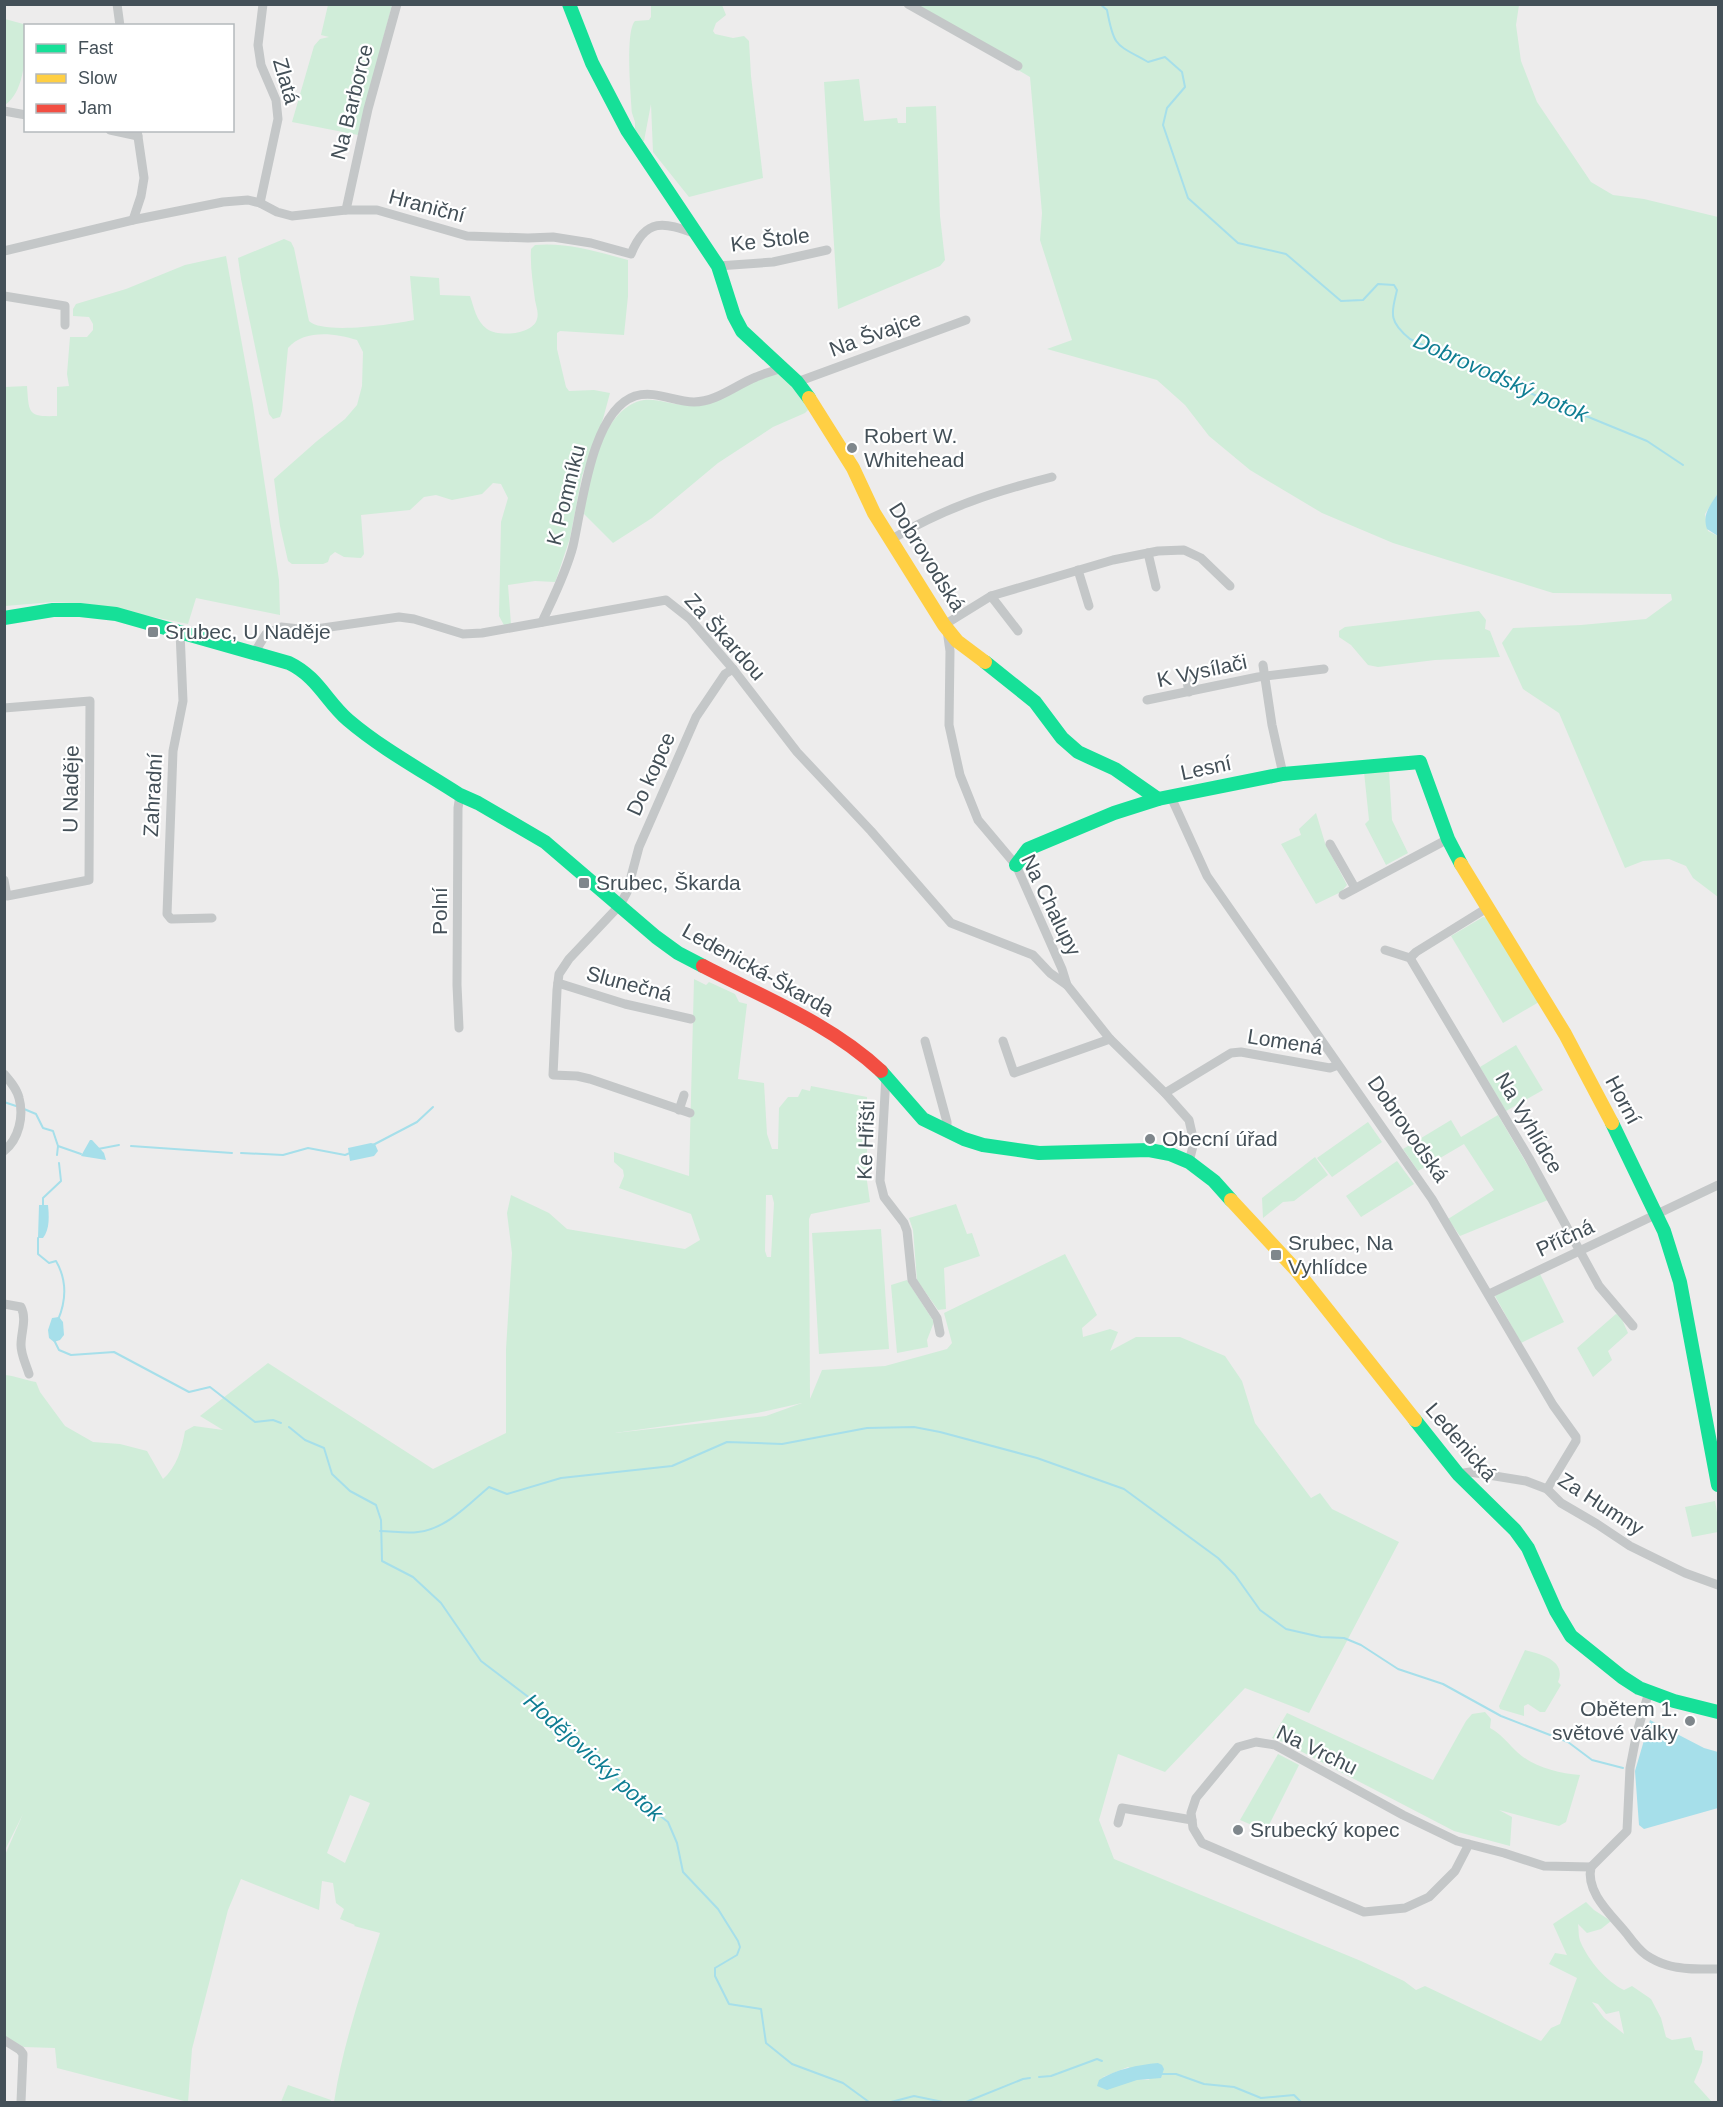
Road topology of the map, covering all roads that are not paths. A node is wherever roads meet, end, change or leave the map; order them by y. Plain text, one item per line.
1 (117, 4) edge
2 (263, 4) edge
3 (397, 4) edge
4 (569, 4) edge
5 (908, 4) edge
6 (120, 24) edge
7 (1018, 66) dead end
8 (4, 111) edge
9 (24, 115) edge
10 (138, 133) edge
11 (260, 203) junction
12 (346, 210) junction
13 (133, 220) junction
14 (698, 235) junction
15 (827, 250) dead end
16 (4, 251) edge
17 (718, 266) junction
18 (4, 296) edge
19 (966, 320) dead end
20 (65, 325) dead end
21 (782, 368) junction
22 (797, 382) junction
23 (1052, 477) dead end
24 (892, 539) junction
25 (1148, 553) junction
26 (1078, 570) junction
27 (1230, 586) dead end
28 (1156, 587) dead end
29 (991, 596) junction
30 (1089, 606) dead end
31 (4, 618) edge
32 (542, 622) junction
33 (946, 627) junction
34 (1018, 631) dead end
35 (180, 632) junction
36 (254, 653) junction
37 (1263, 665) dead end
38 (733, 669) junction
39 (1324, 669) dead end
40 (1186, 676) dead end
41 (1264, 677) junction
42 (1189, 692) junction
43 (1147, 700) dead end
44 (4, 708) edge
45 (1420, 762) joint
46 (1282, 774) junction
47 (460, 795) junction
48 (1164, 798) junction
49 (1448, 839) junction
50 (1330, 844) dead end
51 (1016, 865) junction
52 (4, 880) edge
53 (1355, 888) junction
54 (1343, 895) dead end
55 (6, 896) edge
56 (620, 905) junction
57 (1487, 908) junction
58 (212, 918) dead end
59 (1384, 950) dead end
60 (1410, 958) junction
61 (558, 983) junction
62 (1067, 985) junction
63 (691, 1018) dead end
64 (459, 1028) dead end
65 (1110, 1039) junction
66 (925, 1041) dead end
67 (1004, 1041) dead end
68 (1338, 1065) junction
69 (4, 1074) edge
70 (886, 1076) junction
71 (1166, 1093) junction
72 (684, 1095) dead end
73 (680, 1110) junction
74 (690, 1113) dead end
75 (947, 1131) junction
76 (8, 1148) edge
77 (1189, 1162) junction
78 (1719, 1185) edge
79 (1657, 1215) junction
80 (1578, 1251) junction
81 (1489, 1294) junction
82 (4, 1304) edge
83 (1633, 1326) dead end
84 (940, 1333) dead end
85 (29, 1374) dead end
86 (1458, 1474) junction
87 (1719, 1485) edge
88 (1547, 1489) junction
89 (1719, 1585) edge
90 (1649, 1692) junction
91 (1719, 1712) edge
92 (1192, 1820) junction
93 (1118, 1823) dead end
94 (1469, 1844) junction
95 (1591, 1867) junction
96 (1719, 1969) edge
97 (4, 2040) edge
98 (21, 2103) edge

1 - 6 street
2 - 11 street, Zlatá
3 - 12 street, Na Barborce
4 - 14 street, Dobrovodská
5 - 7 street
8 - 9 street
10 - 13 street
11 - 12 street, Hraniční
11 - 13 street, Hraniční
12 - 14 street, Hraniční
13 - 16 street, Hraniční
14 - 17 street, Dobrovodská
15 - 17 street, Ke Štole
17 - 21 street, Dobrovodská
18 - 20 street
19 - 22 street, Na Švajce
21 - 22 street, Dobrovodská
21 - 32 street, K Pomníku
22 - 24 street, Dobrovodská
23 - 24 street
24 - 33 street, Dobrovodská
25 - 26 street
25 - 27 street
25 - 28 street
26 - 29 street
26 - 30 street
29 - 33 street
29 - 34 street
31 - 35 street, Ledenická-Škarda
32 - 36 street, Za Škardou
32 - 38 street, Za Škardou
33 - 48 street, Dobrovodská
33 - 51 street, Na Chalupy
35 - 36 street, Ledenická-Škarda
35 - 58 street, Zahradní
36 - 47 street, Ledenická-Škarda
37 - 41 street, K Vysílači
38 - 56 street, Do kopce
38 - 62 street, Za Škardou
39 - 41 street, K Vysílači
40 - 42 street
41 - 42 street, K Vysílači
41 - 46 street, K Vysílači
42 - 43 street, K Vysílači
44 - 55 street, U Naděje
45 - 46 street, Lesní
45 - 49 street, Horní
46 - 48 street, Lesní
47 - 56 street, Ledenická-Škarda
47 - 64 street, Polní
48 - 51 street, Lesní
48 - 68 street, Dobrovodská
49 - 53 street
49 - 57 street, Horní
50 - 53 street
51 - 62 street, Na Chalupy
52 - 55 street, U Naděje
53 - 54 street
56 - 61 street, Slunečná
56 - 70 street, Ledenická-Škarda
57 - 60 street
57 - 79 street, Horní
59 - 60 street
60 - 80 street, Na Vyhlídce
61 - 63 street, Slunečná
61 - 73 street, Slunečná
62 - 65 street, Na Chalupy
65 - 67 street
65 - 71 street, Na Chalupy
66 - 75 street
68 - 71 street, Lomená
68 - 81 street, Dobrovodská
69 - 76 street
70 - 75 street, Ledenická-Škarda
70 - 84 street, Ke Hřišti
71 - 77 street, Na Chalupy
72 - 73 street
73 - 74 street, Slunečná
75 - 77 street, Ledenická-Škarda
77 - 86 street, Ledenická
78 - 79 street, Příčná
79 - 80 street, Příčná
79 - 87 street, Horní
80 - 81 street, Příčná
80 - 83 street, Na Vyhlídce
81 - 88 street, Dobrovodská
82 - 85 street
86 - 88 street, Za Humny
86 - 90 street, Ledenická
88 - 89 street, Za Humny
90 - 91 street, Ledenická
90 - 95 street
92 - 93 street
92 - 94 street
92 - 94 street, Na Vrchu
94 - 95 street, Na Vrchu
95 - 96 street
97 - 98 street

